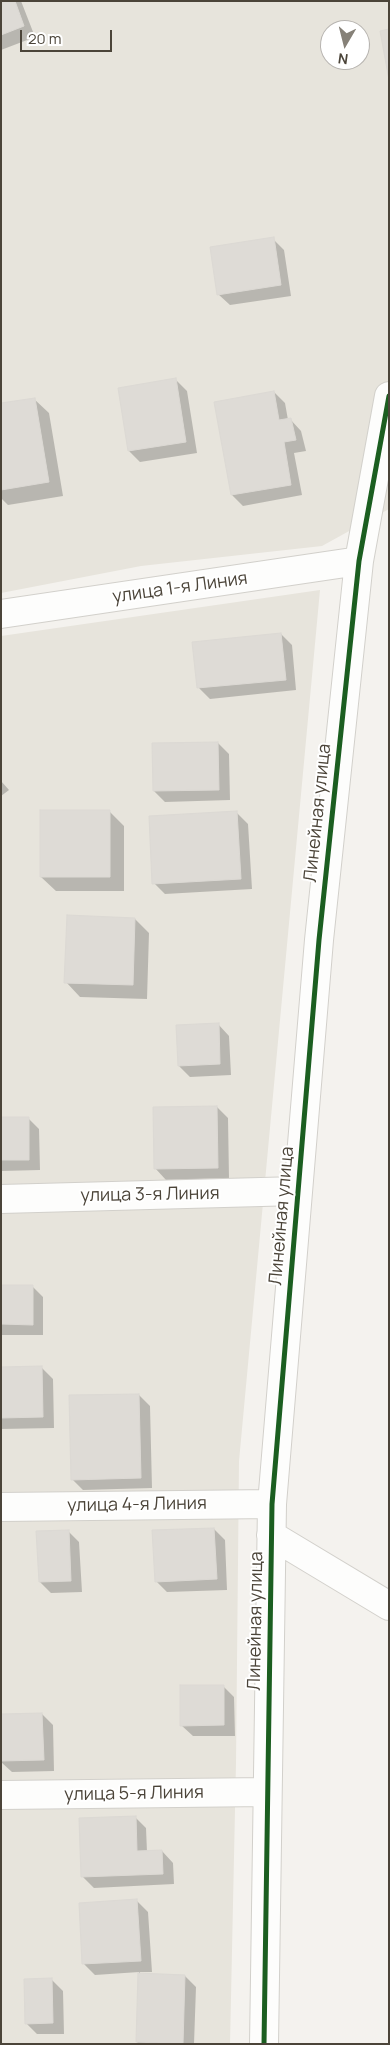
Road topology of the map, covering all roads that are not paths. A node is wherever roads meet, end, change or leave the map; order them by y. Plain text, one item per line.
1 (389, 396) edge
2 (359, 561) junction
3 (1, 614) edge
4 (298, 1191) junction
5 (1, 1199) edge
6 (272, 1504) junction
7 (1, 1507) edge
8 (272, 1535) junction
9 (389, 1606) edge
10 (266, 1792) junction
11 (1, 1795) edge
12 (264, 2044) edge

1 - 2 street, Линейная улица
2 - 3 street, улица 1-я Линия
2 - 4 street, Линейная улица
4 - 5 street, улица 3-я Линия
4 - 6 street, Линейная улица
6 - 7 street, улица 4-я Линия
6 - 8 street, Линейная улица
8 - 9 street
8 - 10 street, Линейная улица
10 - 11 street, улица 5-я Линия
10 - 12 street, Линейная улица

